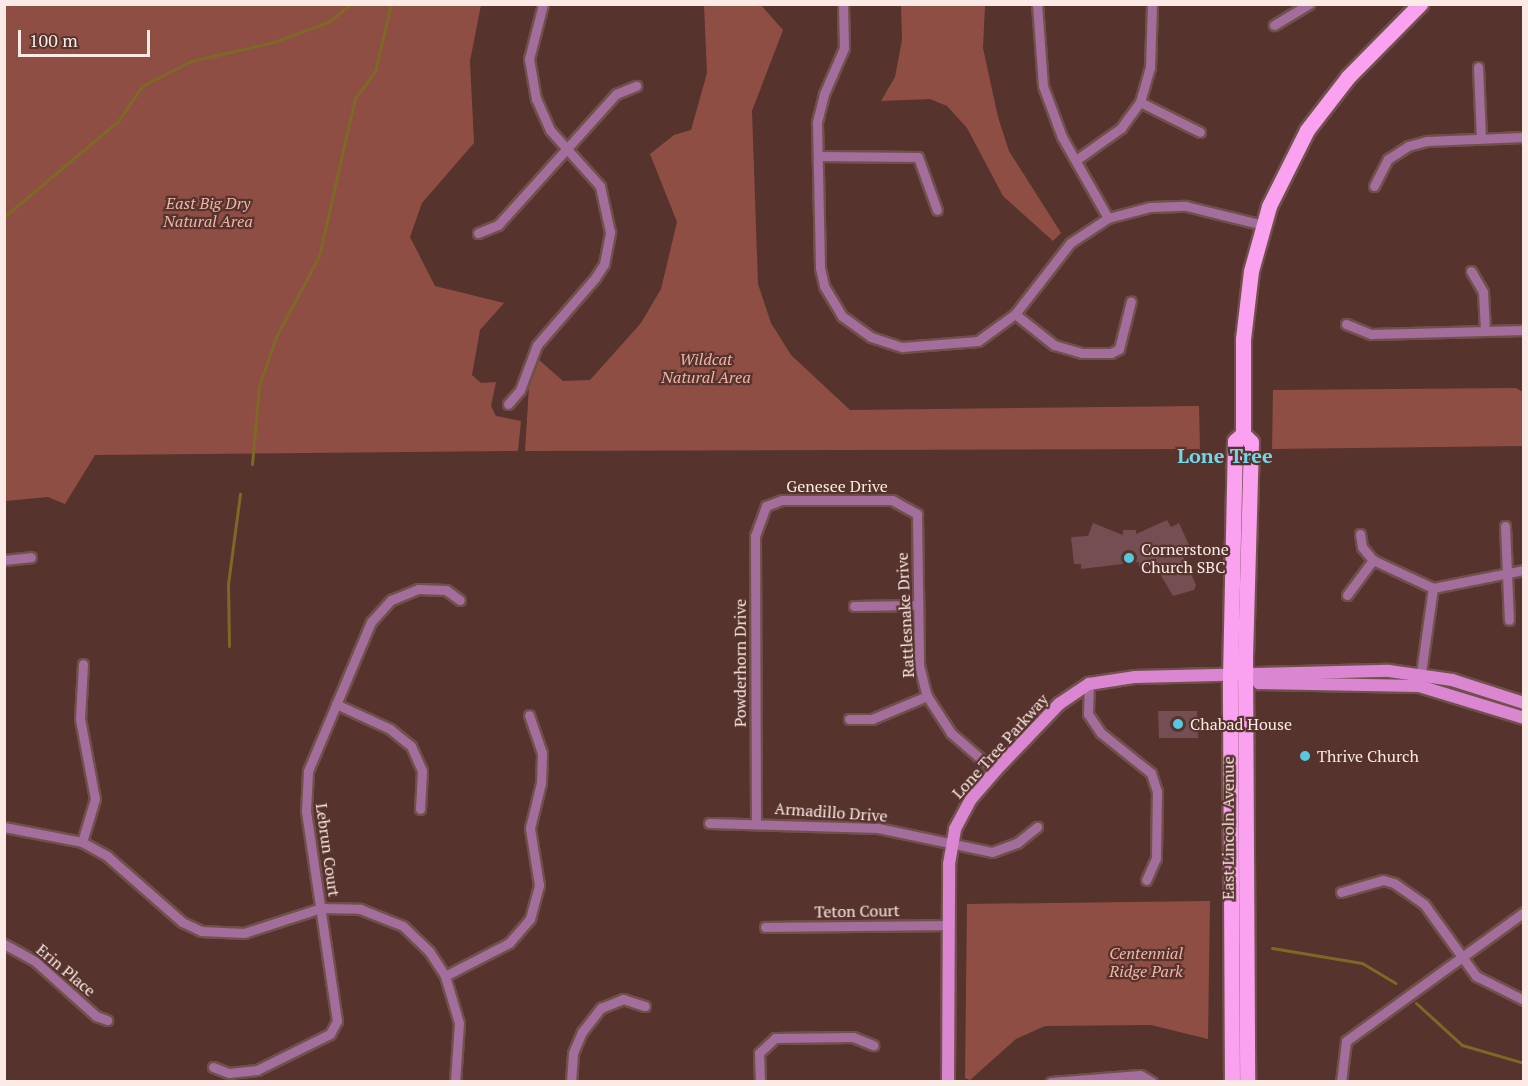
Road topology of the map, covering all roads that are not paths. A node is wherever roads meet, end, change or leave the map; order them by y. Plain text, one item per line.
1 (543, 4) edge
2 (843, 4) edge
3 (1037, 4) edge
4 (1152, 4) edge
5 (1309, 4) edge
6 (1420, 4) edge
7 (1274, 25) dead end
8 (1478, 67) dead end
9 (636, 86) dead end
10 (1140, 102) junction
11 (1200, 132) dead end
12 (1481, 138) junction
13 (1524, 138) edge
14 (567, 149) junction
15 (818, 156) junction
16 (1076, 160) junction
17 (1374, 186) dead end
18 (937, 210) dead end
19 (1108, 218) junction
20 (1263, 225) junction
21 (478, 232) dead end
22 (1471, 271) dead end
23 (1131, 301) dead end
24 (1015, 314) junction
25 (1346, 324) dead end
26 (1485, 330) junction
27 (1524, 330) edge
28 (508, 404) dead end
29 (766, 506) joint
30 (908, 506) joint
31 (1505, 526) dead end
32 (1359, 534) dead end
33 (30, 558) dead end
34 (4, 560) edge
35 (1373, 560) junction
36 (1524, 570) edge
37 (1506, 571) junction
38 (1433, 588) junction
39 (1347, 595) dead end
40 (460, 600) dead end
41 (917, 605) junction
42 (854, 606) dead end
43 (1509, 620) dead end
44 (83, 664) dead end
45 (1244, 678) junction
46 (1420, 680) junction
47 (1089, 684) junction
48 (927, 696) junction
49 (1524, 703) edge
50 (336, 704) junction
51 (529, 714) dead end
52 (1524, 718) edge
53 (849, 719) dead end
54 (995, 771) junction
55 (420, 809) dead end
56 (756, 823) junction
57 (709, 824) dead end
58 (4, 827) edge
59 (1036, 827) dead end
60 (82, 842) junction
61 (951, 842) junction
62 (1146, 880) dead end
63 (1341, 892) dead end
64 (321, 908) junction
65 (1524, 912) edge
66 (949, 925) junction
67 (765, 927) dead end
68 (4, 944) edge
69 (1458, 955) junction
70 (445, 976) junction
71 (1524, 1000) edge
72 (645, 1005) dead end
73 (107, 1020) dead end
74 (873, 1045) dead end
75 (213, 1067) dead end
76 (455, 1082) edge
77 (571, 1082) edge
78 (760, 1082) edge
79 (948, 1082) edge
80 (1051, 1082) edge
81 (1152, 1082) edge
82 (1232, 1082) edge
83 (1247, 1082) edge
84 (1341, 1082) edge

1 - 14 street
2 - 15 street
3 - 16 street
4 - 10 street
5 - 7 street
6 - 20 main road, East Lincoln Avenue
8 - 12 street
9 - 14 street
10 - 11 street
10 - 16 street
12 - 13 street
12 - 17 street
14 - 21 street
14 - 28 street
15 - 18 street
15 - 24 street
16 - 19 street
19 - 20 street
19 - 24 street
20 - 45 main road, East Lincoln Avenue
22 - 26 street
23 - 24 street
25 - 26 street
26 - 27 street
29 - 30 street, Genesee Drive
29 - 56 street, Powderhorn Drive
30 - 41 street, Rattlesnake Drive
31 - 37 street
32 - 35 street
33 - 34 street
35 - 38 street
35 - 39 street
36 - 37 street
37 - 38 street
37 - 43 street
38 - 46 street
40 - 50 street, Lebrun Court
41 - 42 street
41 - 48 street, Rattlesnake Drive
44 - 60 street
45 - 46 street, Lone Tree Parkway
45 - 47 street, Lone Tree Parkway
45 - 82 main road, East Lincoln Avenue
45 - 83 main road, East Lincoln Avenue
46 - 49 street, Lone Tree Parkway
46 - 52 street, Lone Tree Parkway
47 - 54 street, Lone Tree Parkway
47 - 62 street
48 - 53 street
48 - 54 street, Rattlesnake Drive
50 - 55 street
50 - 64 street, Lebrun Court
51 - 70 street
54 - 61 street, Lone Tree Parkway
56 - 57 street, Armadillo Drive
56 - 61 street, Armadillo Drive
58 - 60 street
59 - 61 street, Armadillo Drive
60 - 64 street
61 - 66 street, Lone Tree Parkway
63 - 69 street
64 - 70 street
64 - 75 street, Lebrun Court
65 - 69 street
66 - 67 street, Teton Court
66 - 79 street, Lone Tree Parkway
68 - 73 street, Erin Place
69 - 71 street
69 - 84 street
70 - 76 street
72 - 77 street
74 - 78 street
80 - 81 street

